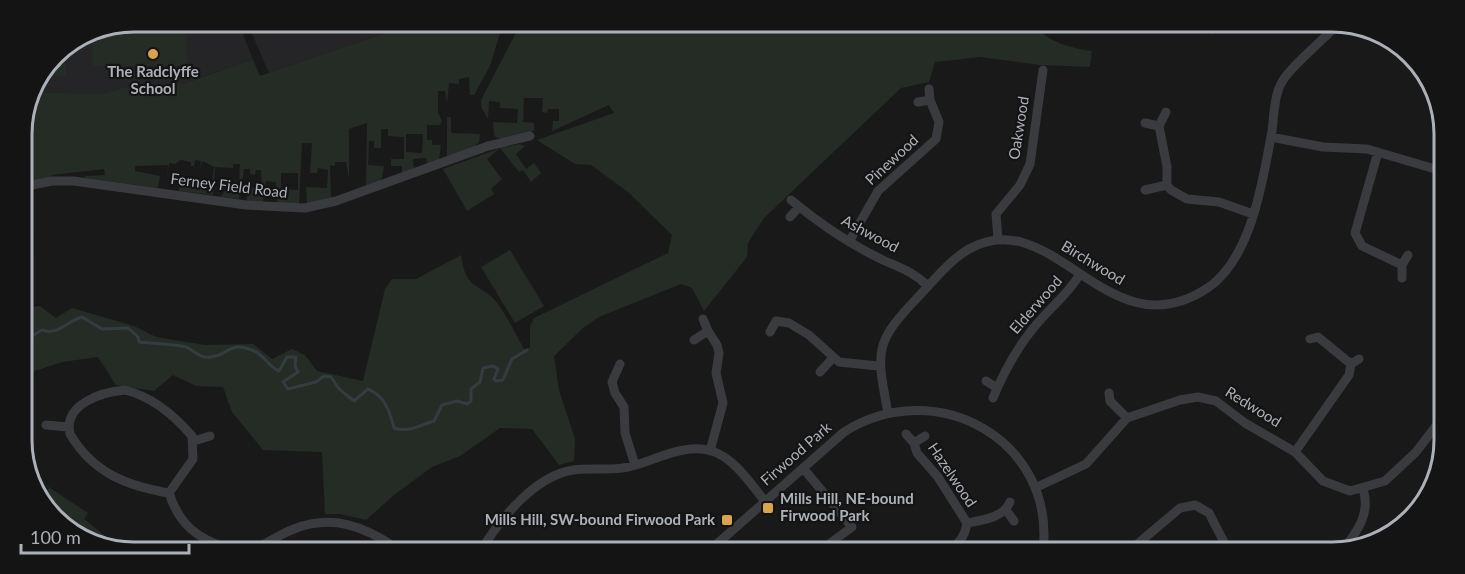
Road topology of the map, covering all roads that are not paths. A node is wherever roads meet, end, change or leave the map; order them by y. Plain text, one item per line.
1 (1330, 32) edge
2 (1043, 70) dead end
3 (1028, 82) dead end
4 (1039, 83) junction
5 (929, 89) dead end
6 (930, 100) junction
7 (918, 102) dead end
8 (1166, 112) dead end
9 (1145, 123) dead end
10 (1159, 126) junction
11 (530, 136) dead end
12 (1271, 137) junction
13 (1378, 152) junction
14 (1434, 169) edge
15 (32, 185) edge
16 (1167, 185) junction
17 (1144, 190) dead end
18 (1253, 214) junction
19 (790, 217) dead end
20 (998, 239) junction
21 (850, 240) junction
22 (1408, 255) dead end
23 (1402, 265) junction
24 (1080, 274) junction
25 (1402, 278) dead end
26 (928, 286) junction
27 (703, 319) dead end
28 (708, 331) junction
29 (770, 332) dead end
30 (1310, 339) dead end
31 (694, 340) dead end
32 (832, 358) junction
33 (620, 364) dead end
34 (878, 366) junction
35 (820, 372) dead end
36 (602, 377) dead end
37 (612, 381) junction
38 (986, 381) dead end
39 (997, 388) junction
40 (993, 398) dead end
41 (1102, 408) dead end
42 (888, 413) junction
43 (1127, 418) junction
44 (46, 425) dead end
45 (68, 427) junction
46 (1434, 428) edge
47 (906, 434) dead end
48 (210, 436) dead end
49 (925, 436) dead end
50 (194, 441) junction
51 (914, 443) junction
52 (710, 451) junction
53 (1294, 452) junction
54 (635, 465) junction
55 (802, 468) junction
56 (1035, 488) junction
57 (1363, 489) junction
58 (170, 493) junction
59 (764, 500) junction
60 (1014, 521) dead end
61 (967, 523) junction
62 (852, 527) junction
63 (859, 536) dead end
64 (1349, 541) edge
65 (211, 542) edge
66 (267, 542) edge
67 (386, 542) edge
68 (487, 542) edge
69 (719, 542) edge
70 (831, 542) edge
71 (959, 542) edge
72 (1043, 542) edge
73 (1140, 542) edge
74 (1224, 542) edge

1 - 12 street, Birchwood
2 - 4 street, Oakwood
3 - 4 street, Oakwood
4 - 20 street, Oakwood
5 - 6 street, Pinewood
6 - 7 street
6 - 21 street, Pinewood
8 - 10 street
9 - 10 street
10 - 16 street
11 - 15 street, Ferney Field Road
12 - 13 street
12 - 18 street, Birchwood
13 - 14 street
13 - 23 street
16 - 17 street
16 - 18 street
18 - 24 street, Birchwood
19 - 21 street, Ashwood
20 - 24 street, Birchwood
20 - 26 street
21 - 26 street, Ashwood
22 - 23 street
23 - 25 street
24 - 39 street, Elderwood
26 - 34 street
27 - 28 street
28 - 31 street
28 - 52 street
29 - 32 street
30 - 53 street
32 - 34 street
32 - 35 street
33 - 37 street
34 - 42 street
36 - 37 street
37 - 54 street
38 - 39 street
39 - 40 street, Elderwood
41 - 43 street
42 - 55 street, Firwood Park
42 - 56 street, Firwood Park
43 - 53 street, Redwood
43 - 56 street, Redwood
44 - 45 street
45 - 50 street
45 - 58 street
46 - 57 street
47 - 51 street, Hazelwood
48 - 50 street
49 - 51 street, Hazelwood
50 - 58 street
51 - 61 street, Hazelwood
52 - 54 street
52 - 59 street
53 - 57 street, Redwood
54 - 68 street
55 - 59 street, Firwood Park
55 - 62 street
56 - 72 street, Firwood Park
57 - 64 street
58 - 65 street
59 - 69 street, Firwood Park
60 - 61 street, Hazelwood
61 - 71 street, Hazelwood
62 - 63 street
62 - 70 street
66 - 67 street
73 - 74 street

